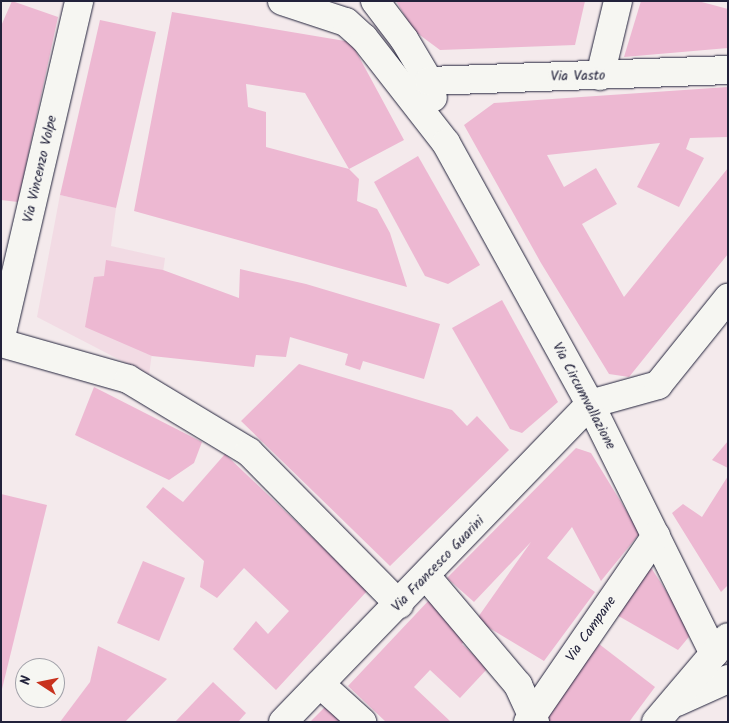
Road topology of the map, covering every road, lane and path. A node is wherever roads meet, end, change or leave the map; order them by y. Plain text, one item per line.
1 (79, 1) edge
2 (282, 1) edge
3 (375, 1) edge
4 (618, 1) edge
5 (728, 70) edge
6 (600, 76) junction
7 (429, 81) junction
8 (446, 143) junction
9 (9, 271) edge
10 (728, 298) edge
11 (1, 337) edge
12 (1, 343) edge
13 (590, 404) junction
14 (656, 536) junction
15 (426, 576) junction
16 (399, 604) junction
17 (721, 646) edge
18 (728, 679) edge
19 (320, 684) junction
20 (663, 713) edge
21 (532, 719) edge
22 (283, 722) edge
23 (362, 722) edge

1 - 9 street, Via Vincenzo Volpe
2 - 8 street, Via Circumvallazione
3 - 7 street, Via Circumvallazione
4 - 6 street
5 - 6 street, Via Vasto
6 - 7 street, Via Vasto
7 - 8 street, Via Circumvallazione
8 - 13 street, Via Circumvallazione
9 - 11 street, Via Vincenzo Volpe
10 - 13 street
12 - 16 street
13 - 14 street, Via Circumvallazione
13 - 15 street, Via Francesco Guarini
14 - 17 street, Via Circumvallazione
14 - 21 street, Via Campane
15 - 16 street, Via Francesco Guarini
15 - 21 street
16 - 19 street, Via Francesco Guarini
17 - 20 street
18 - 20 street
19 - 22 street, Via Francesco Guarini
19 - 23 street

